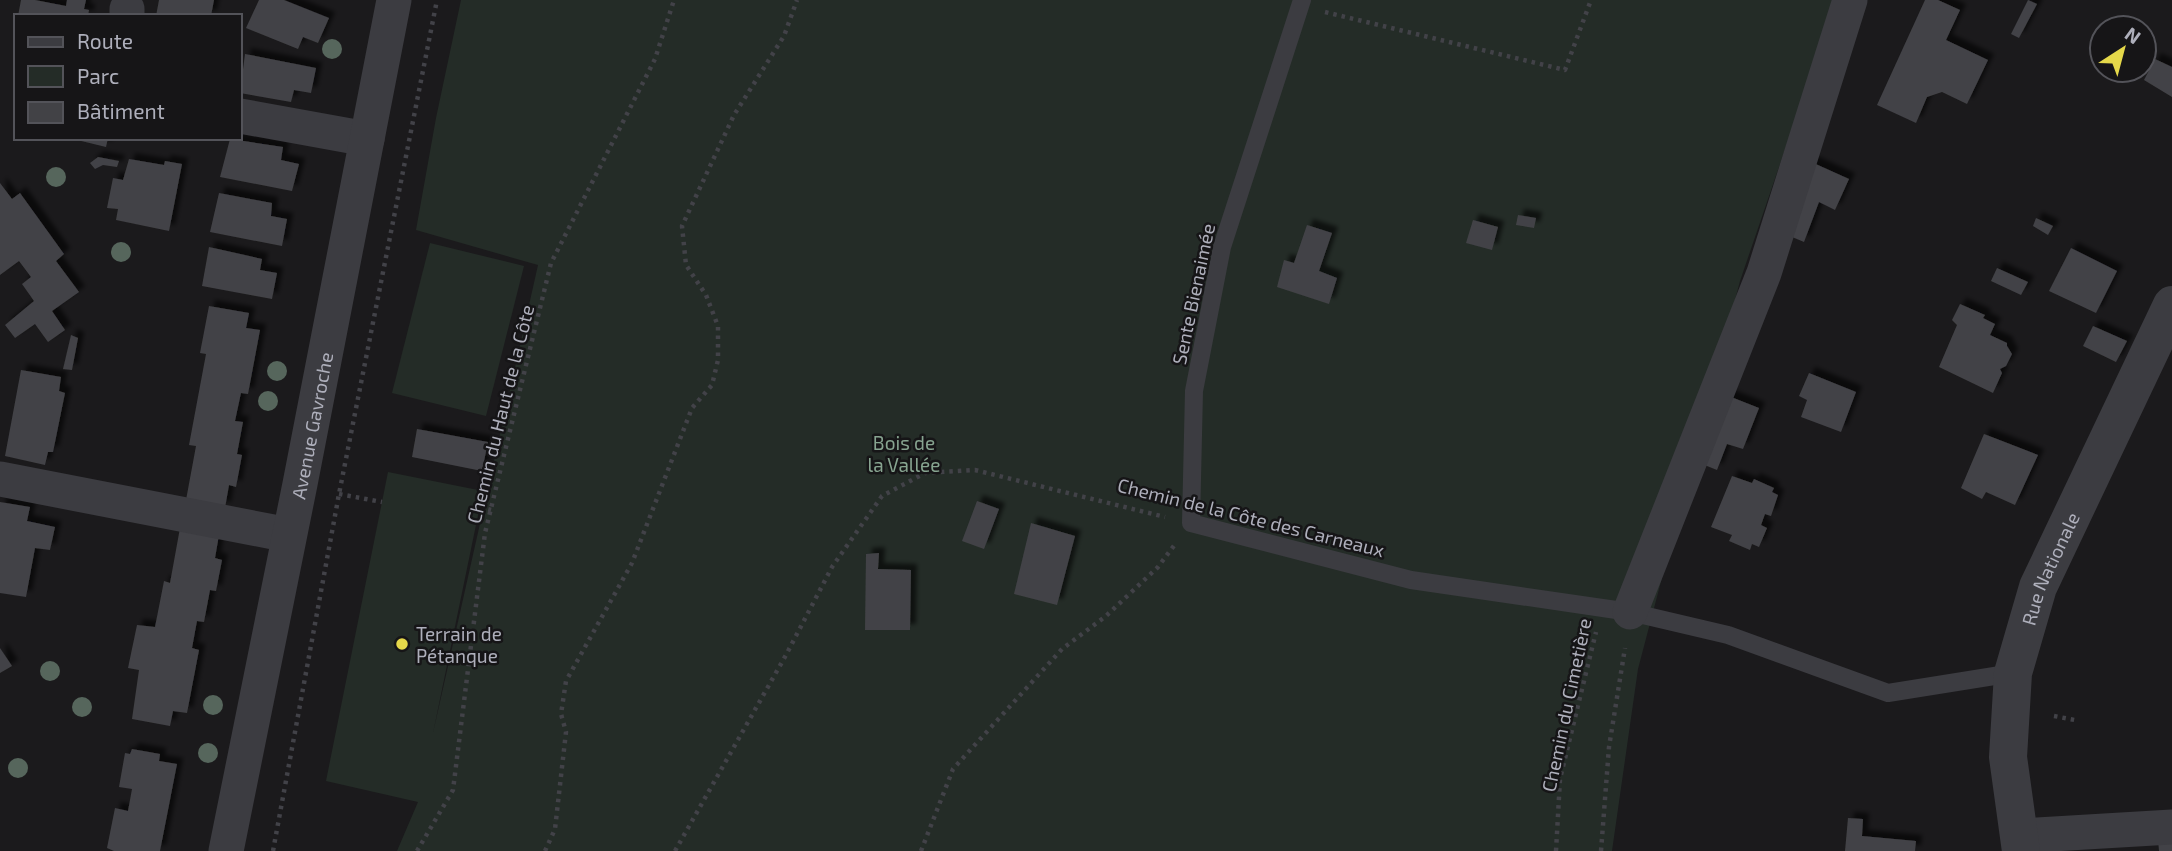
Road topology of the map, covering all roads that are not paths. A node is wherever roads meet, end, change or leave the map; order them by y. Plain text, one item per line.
1 (394, 0) edge
2 (1850, 0) edge
3 (1301, 3) edge
4 (242, 116) edge
5 (368, 139) junction
6 (2172, 305) edge
7 (0, 479) edge
8 (1191, 523) joint
9 (289, 534) junction
10 (1616, 610) junction
11 (2013, 673) junction
12 (2172, 827) edge
13 (2019, 844) edge
14 (226, 851) edge

1 - 5 street, Avenue Gavroche
2 - 10 street
3 - 8 lane, Sente Bienaimée
4 - 5 street
5 - 9 street, Avenue Gavroche
6 - 11 street, Rue Nationale
7 - 9 street
8 - 10 lane, Chemin de la Côte des Carneaux
9 - 14 street, Avenue Gavroche
10 - 11 lane, Chemin de la Côte des Carneaux
11 - 13 street, Rue Nationale
12 - 13 street

